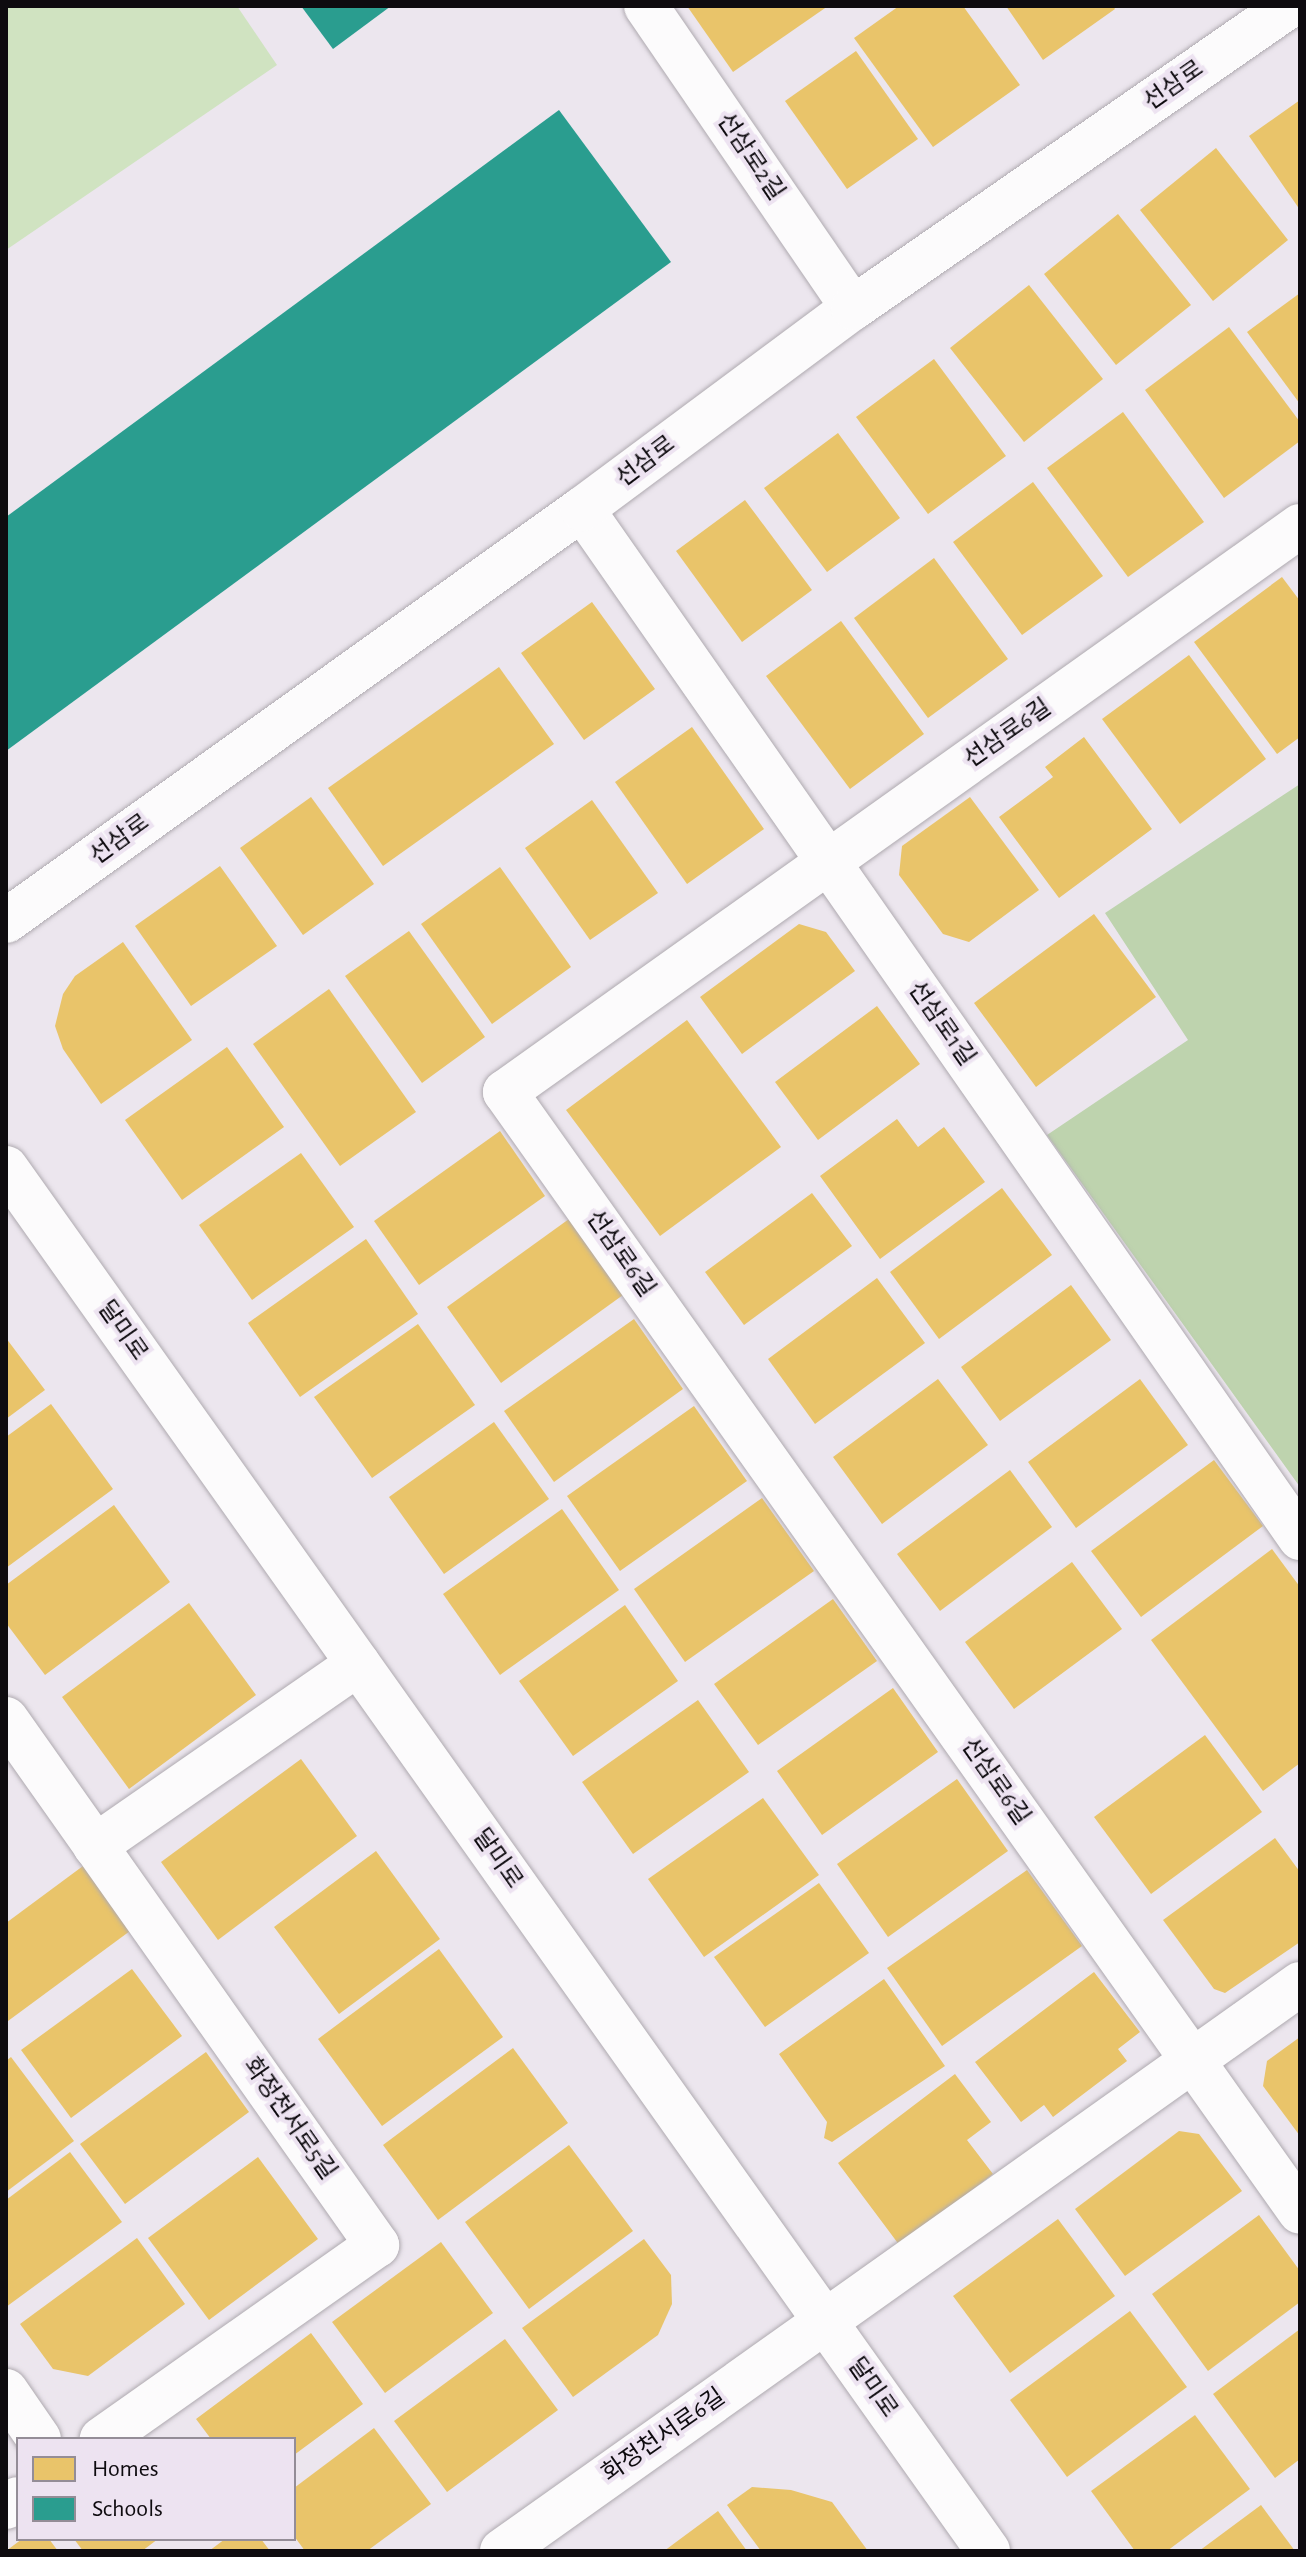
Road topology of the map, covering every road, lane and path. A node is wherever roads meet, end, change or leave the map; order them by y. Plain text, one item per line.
1 (646, 6) edge
2 (1289, 6) edge
3 (853, 308) junction
4 (582, 509) junction
5 (1294, 541) edge
6 (827, 862) junction
7 (6, 921) edge
8 (6, 1168) edge
9 (1300, 1538) edge
10 (358, 1664) junction
11 (6, 1719) edge
12 (95, 1846) junction
13 (1300, 1984) edge
14 (1192, 2061) junction
15 (1300, 2212) edge
16 (825, 2322) junction
17 (6, 2391) edge
18 (38, 2437) edge
19 (105, 2437) edge
20 (502, 2551) edge
21 (988, 2551) edge

1 - 3 street, 선삼로2길
2 - 3 street, 선삼로
3 - 4 street, 선삼로
4 - 6 street, 선삼로1길
4 - 7 street, 선삼로
5 - 6 street, 선삼로6길
6 - 9 street, 선삼로1길
6 - 14 street, 선삼로6길
8 - 10 street, 달미로
10 - 12 street
10 - 16 street, 달미로
11 - 12 street, 화정천서로5길
12 - 19 street, 화정천서로5길
13 - 14 street, 화정천서로6길
14 - 15 street, 선삼로6길
14 - 16 street, 화정천서로6길
16 - 20 street, 화정천서로6길
16 - 21 street, 달미로
17 - 18 street

